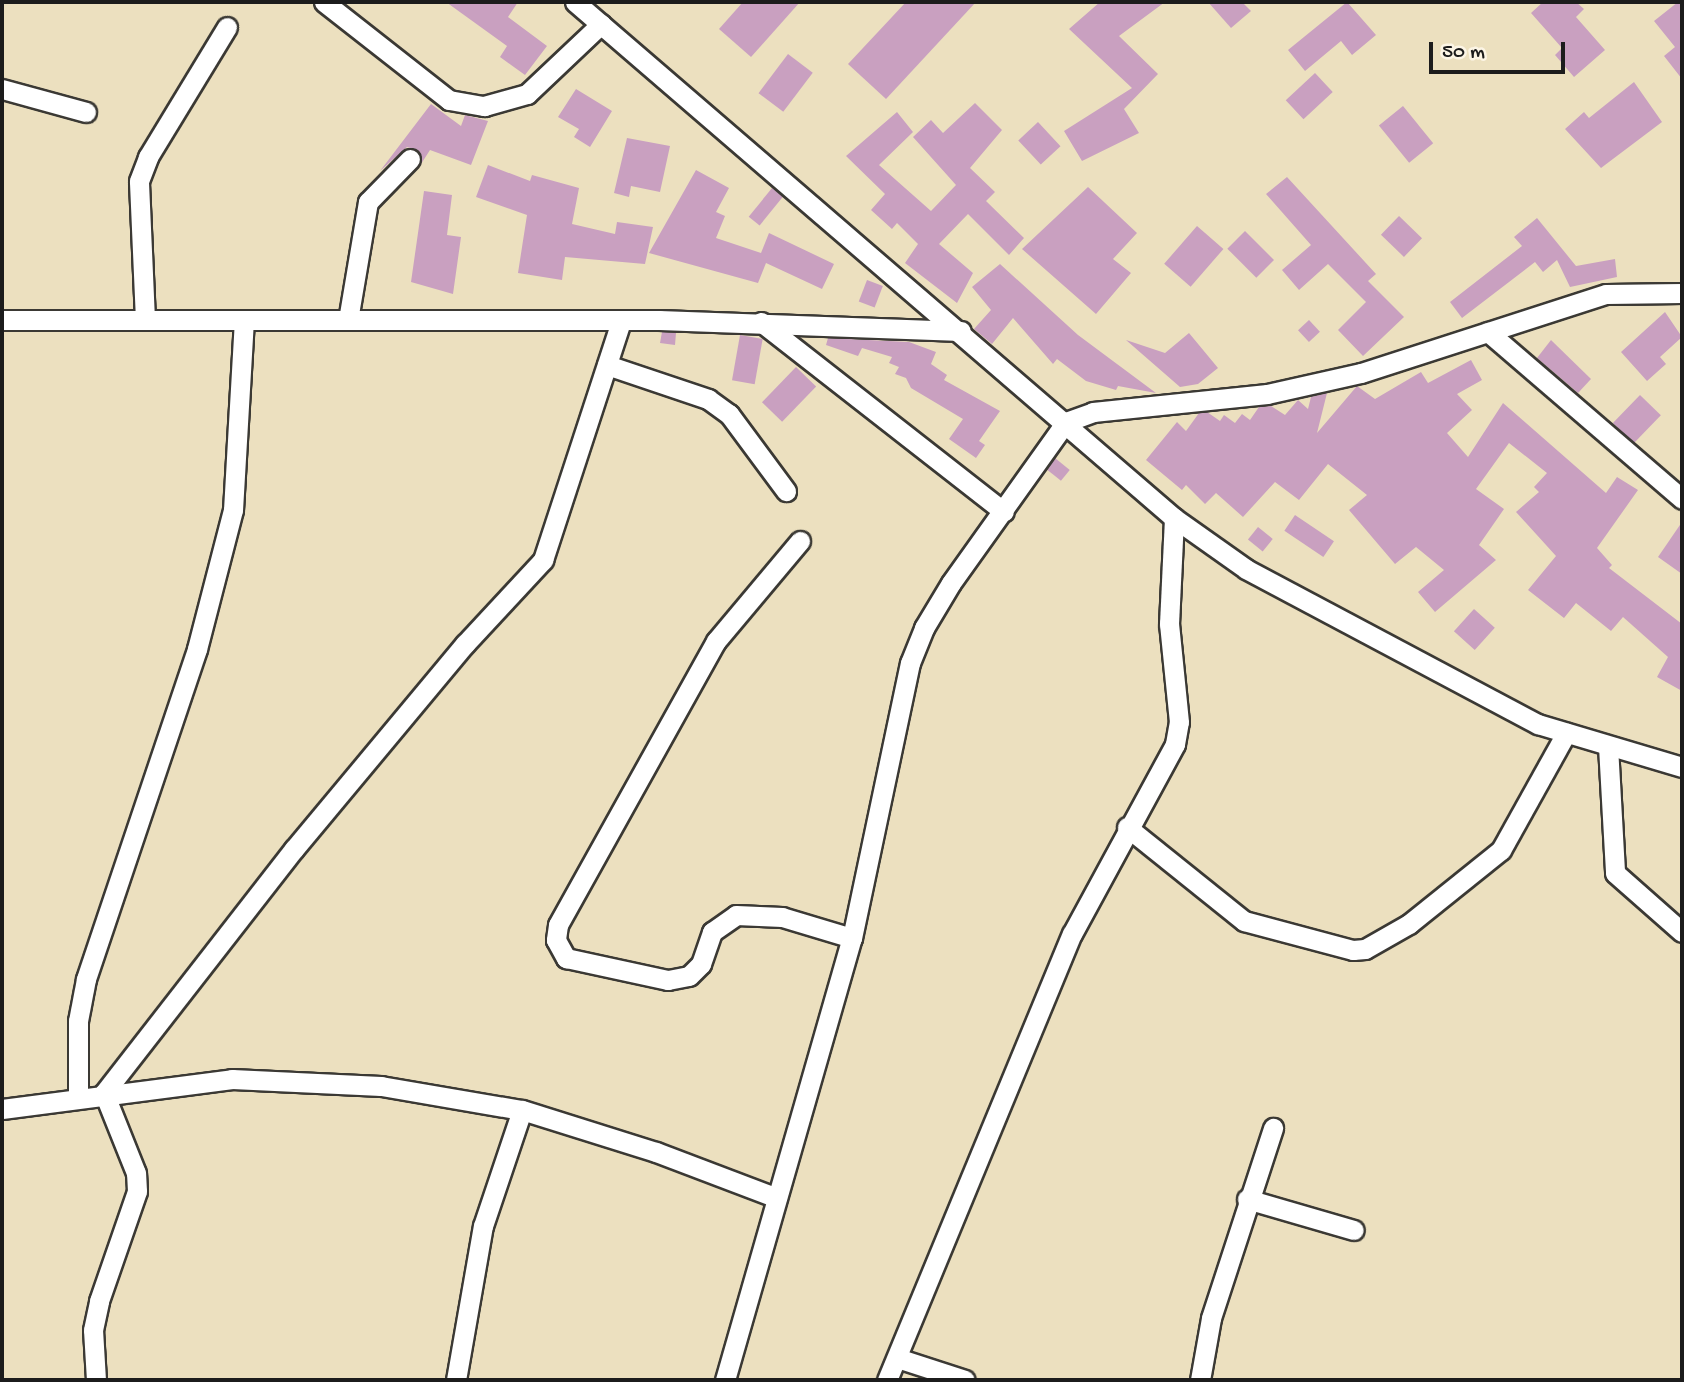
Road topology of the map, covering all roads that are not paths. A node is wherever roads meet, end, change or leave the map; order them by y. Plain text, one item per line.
1 (324, 2) edge
2 (575, 2) edge
3 (601, 24) junction
4 (227, 27) dead end
5 (2, 89) edge
6 (86, 113) dead end
7 (410, 159) dead end
8 (1682, 293) edge
9 (2, 320) edge
10 (145, 320) junction
11 (244, 320) junction
12 (348, 320) junction
13 (621, 321) junction
14 (761, 322) junction
15 (961, 331) junction
16 (1488, 332) junction
17 (607, 365) junction
18 (1066, 422) junction
19 (786, 491) dead end
20 (1682, 499) edge
21 (1004, 512) junction
22 (1174, 518) junction
23 (800, 541) dead end
24 (1566, 733) junction
25 (1608, 746) junction
26 (1682, 767) edge
27 (1127, 827) junction
28 (1682, 932) edge
29 (852, 938) junction
30 (104, 1093) junction
31 (79, 1098) junction
32 (2, 1108) edge
33 (522, 1110) junction
34 (1273, 1128) dead end
35 (777, 1198) junction
36 (1247, 1199) junction
37 (1354, 1230) dead end
38 (897, 1358) junction
39 (96, 1380) edge
40 (456, 1380) edge
41 (725, 1380) edge
42 (887, 1380) edge
43 (965, 1380) edge
44 (1200, 1380) edge

1 - 3 street
2 - 3 street
3 - 15 street
4 - 10 street
5 - 6 street
7 - 12 street
8 - 16 street
9 - 10 street
10 - 11 street
11 - 12 street
11 - 31 street
12 - 13 street
13 - 14 street
13 - 17 street
14 - 15 street
14 - 21 street
15 - 18 street
16 - 18 street
16 - 20 street
17 - 19 street
17 - 30 street
18 - 21 street
18 - 22 street
21 - 29 street
22 - 24 street
22 - 27 street
23 - 29 street
24 - 25 street
24 - 27 street
25 - 26 street
25 - 28 street
27 - 38 street
29 - 35 street
30 - 31 street
30 - 33 street
30 - 39 street
31 - 32 street
33 - 35 street
33 - 40 street
34 - 36 street
35 - 41 street
36 - 37 street
36 - 44 street
38 - 42 street
38 - 43 street

